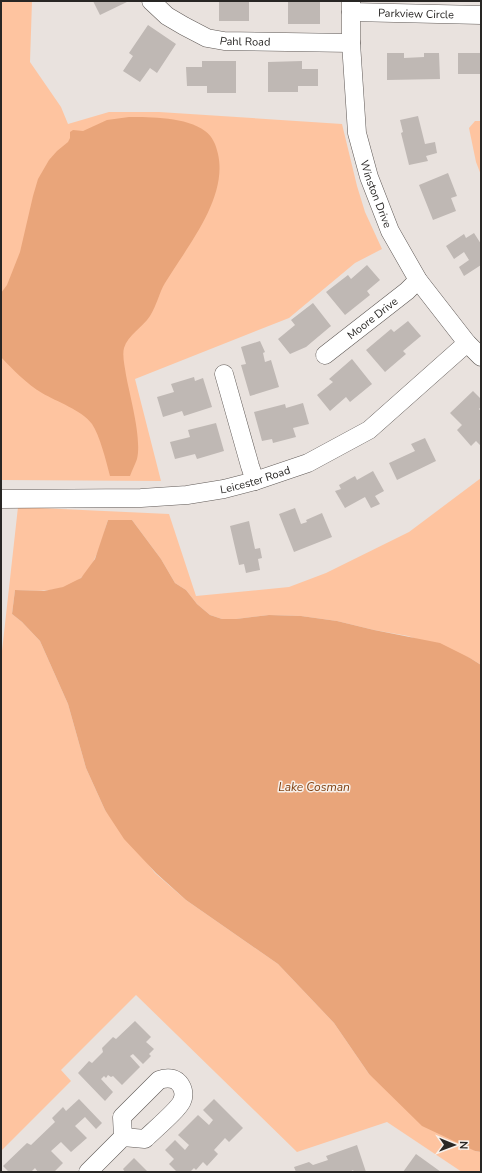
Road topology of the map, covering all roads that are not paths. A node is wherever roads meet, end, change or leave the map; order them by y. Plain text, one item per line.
1 (151, 1) edge
2 (351, 7) edge
3 (481, 15) edge
4 (351, 43) junction
5 (418, 280) junction
6 (467, 343) junction
7 (325, 355) dead end
8 (481, 357) edge
9 (224, 374) dead end
10 (255, 480) junction
11 (1, 499) edge
12 (123, 1137) dead end
13 (88, 1172) edge

1 - 4 street, Pahl Road
2 - 3 street, Parkview Circle
2 - 4 street, Winston Drive
4 - 5 street, Winston Drive
5 - 6 street, Winston Drive
5 - 7 street, Moore Drive
6 - 8 street, Winston Drive
6 - 10 street, Leicester Road
9 - 10 street
10 - 11 street, Leicester Road
12 - 13 street

